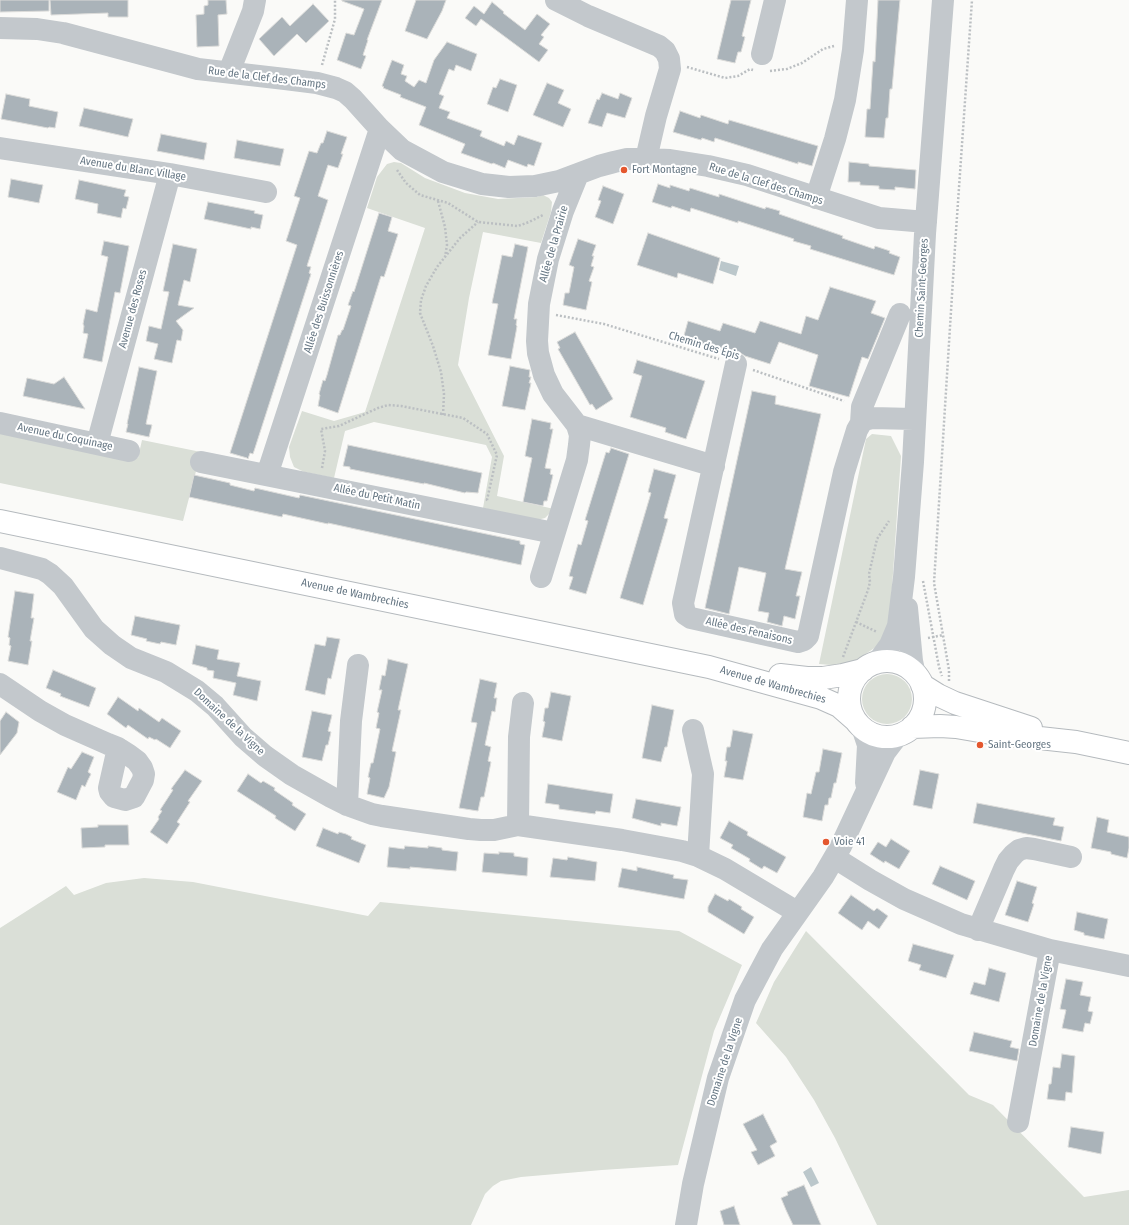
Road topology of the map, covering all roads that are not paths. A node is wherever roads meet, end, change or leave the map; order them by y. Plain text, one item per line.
1 (255, 0) edge
2 (556, 0) edge
3 (775, 0) edge
4 (857, 0) edge
5 (943, 0) edge
6 (0, 28) edge
7 (762, 54) dead end
8 (228, 72) junction
9 (380, 129) junction
10 (0, 148) edge
11 (646, 159) junction
12 (170, 174) junction
13 (578, 174) junction
14 (266, 192) dead end
15 (816, 198) junction
16 (926, 222) junction
17 (900, 314) dead end
18 (736, 364) road end
19 (862, 415) junction
20 (914, 419) junction
21 (0, 423) edge
22 (577, 425) junction
23 (97, 444) junction
24 (129, 450) dead end
25 (200, 462) dead end
26 (714, 466) junction
27 (267, 475) junction
28 (0, 521) edge
29 (554, 533) junction
30 (0, 558) edge
31 (541, 577) dead end
32 (904, 577) junction
33 (358, 665) dead end
34 (870, 666) junction
35 (709, 667) junction
36 (919, 680) junction
37 (0, 684) edge
38 (523, 703) dead end
39 (859, 724) junction
40 (693, 730) dead end
41 (905, 731) junction
42 (1076, 742) junction
43 (118, 748) dead end
44 (1129, 753) edge
45 (864, 798) junction
46 (347, 805) junction
47 (518, 826) junction
48 (698, 856) junction
49 (834, 858) junction
50 (1071, 858) dead end
51 (797, 912) junction
52 (978, 930) junction
53 (1050, 950) junction
54 (1129, 966) edge
55 (1018, 1122) dead end
56 (686, 1225) edge

1 - 8 street
2 - 11 street
3 - 7 street
4 - 15 street
5 - 16 street, Chemin Saint-Georges
6 - 8 street, Rue de la Clef des Champs
8 - 9 street, Rue de la Clef des Champs
9 - 13 street, Rue de la Clef des Champs
9 - 27 street, Allée des Buissonnières
10 - 12 street, Avenue du Blanc Village
11 - 13 street, Rue de la Clef des Champs
11 - 15 street, Rue de la Clef des Champs
12 - 14 street, Avenue du Blanc Village
12 - 23 street, Avenue des Roses
13 - 22 street, Allée de la Prairie
15 - 16 street, Rue de la Clef des Champs
16 - 20 street, Chemin Saint-Georges
17 - 19 street, Chemin Saint-Georges
18 - 26 street, Allée des Fenaisons
19 - 20 street
19 - 26 street, Allée des Fenaisons
20 - 32 street, Chemin Saint-Georges
21 - 23 street, Avenue du Coquinage
22 - 26 street
22 - 29 street
23 - 24 street, Avenue du Coquinage
25 - 27 street, Allée du Petit Matin
27 - 29 street, Allée du Petit Matin
28 - 35 main road, Avenue de Wambrechies
29 - 31 street
30 - 46 street, Domaine de la Vigne
32 - 34 street, Chemin Saint-Georges
32 - 36 street, Chemin Saint-Georges
33 - 46 street
34 - 35 main road, Avenue de Wambrechies
34 - 36 main road
34 - 39 main road
35 - 39 main road, Avenue de Wambrechies
36 - 41 main road
36 - 42 main road
37 - 43 street
38 - 47 street
39 - 41 main road
39 - 45 street, Domaine de la Vigne
40 - 48 street
41 - 42 main road
41 - 45 street, Domaine de la Vigne
42 - 44 main road
45 - 49 street, Domaine de la Vigne
46 - 47 street, Domaine de la Vigne
47 - 48 street, Domaine de la Vigne
48 - 51 street, Domaine de la Vigne
49 - 51 street, Domaine de la Vigne
49 - 52 street, Domaine de la Vigne
50 - 52 street
51 - 56 street, Domaine de la Vigne
52 - 53 street, Domaine de la Vigne
53 - 54 street, Domaine de la Vigne
53 - 55 street, Domaine de la Vigne

